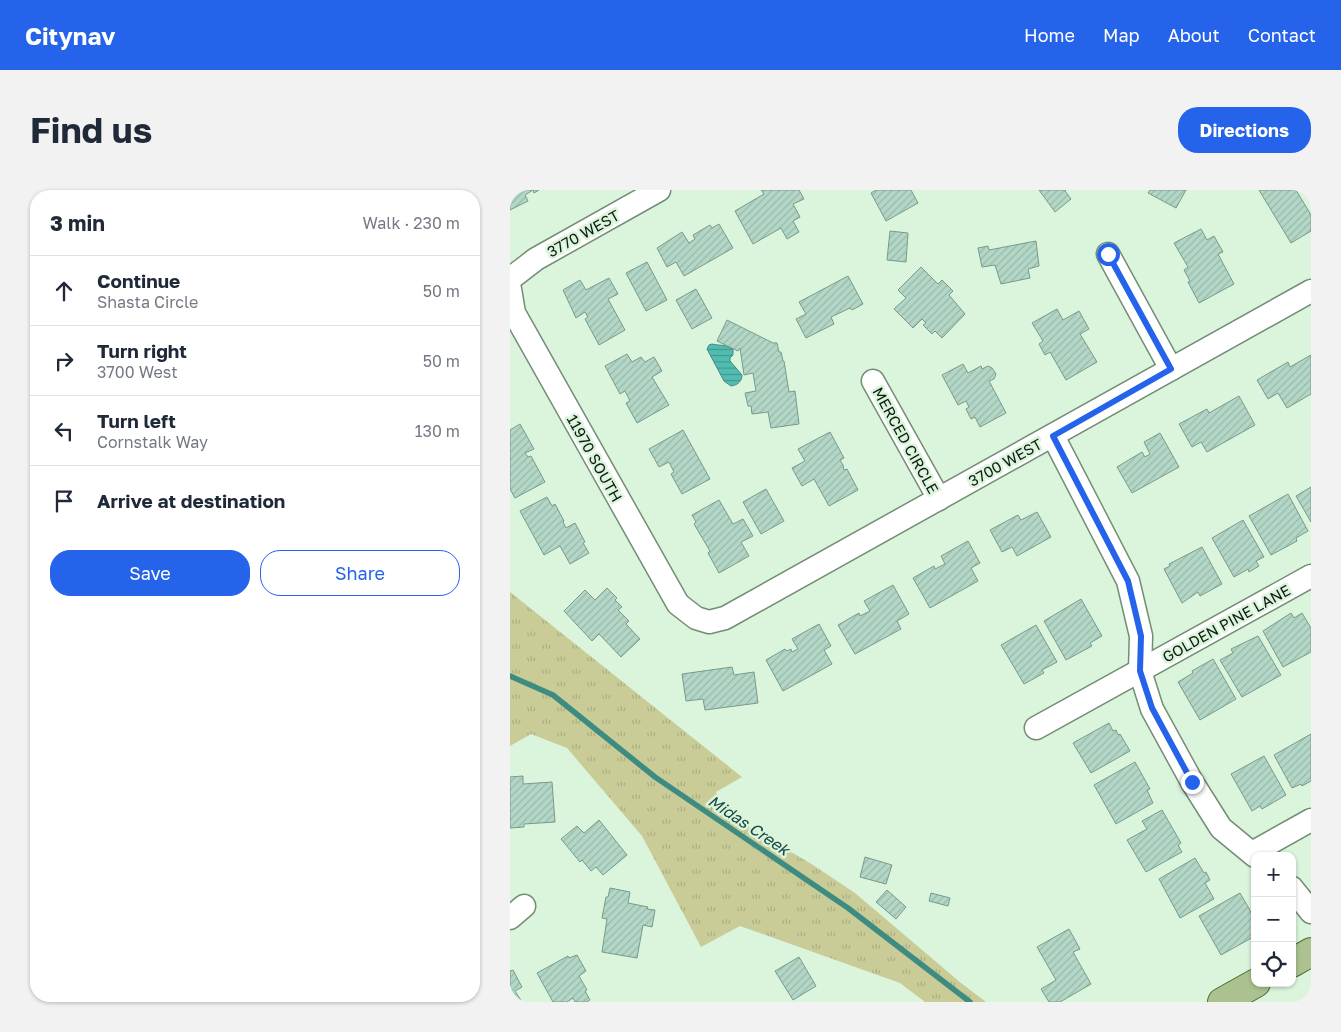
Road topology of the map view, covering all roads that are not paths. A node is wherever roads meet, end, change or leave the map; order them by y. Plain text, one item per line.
1 (659, 190) edge
2 (1108, 254) dead end
3 (510, 279) edge
4 (510, 289) edge
5 (1311, 291) edge
6 (1171, 369) junction
7 (873, 381) dead end
8 (1053, 436) junction
9 (939, 499) junction
10 (1311, 576) edge
11 (696, 618) joint
12 (1140, 671) junction
13 (1036, 728) dead end
14 (1311, 820) edge
15 (1258, 852) edge
16 (1251, 853) edge
17 (1296, 893) edge
18 (1311, 912) edge
19 (1311, 952) edge
20 (1296, 961) edge
21 (1251, 986) edge
22 (1222, 1002) edge

1 - 3 street, 3770 WEST
2 - 6 street
4 - 11 street, 11970 SOUTH
5 - 6 street, 3700 WEST
6 - 8 street, 3700 WEST
7 - 9 street, MERCED CIRCLE
8 - 9 street, 3700 WEST
8 - 12 street
9 - 11 street, 3700 WEST
10 - 12 street, GOLDEN PINE LANE
12 - 13 street, GOLDEN PINE LANE
12 - 16 street
14 - 15 street
17 - 18 street
19 - 20 main road
21 - 22 main road

